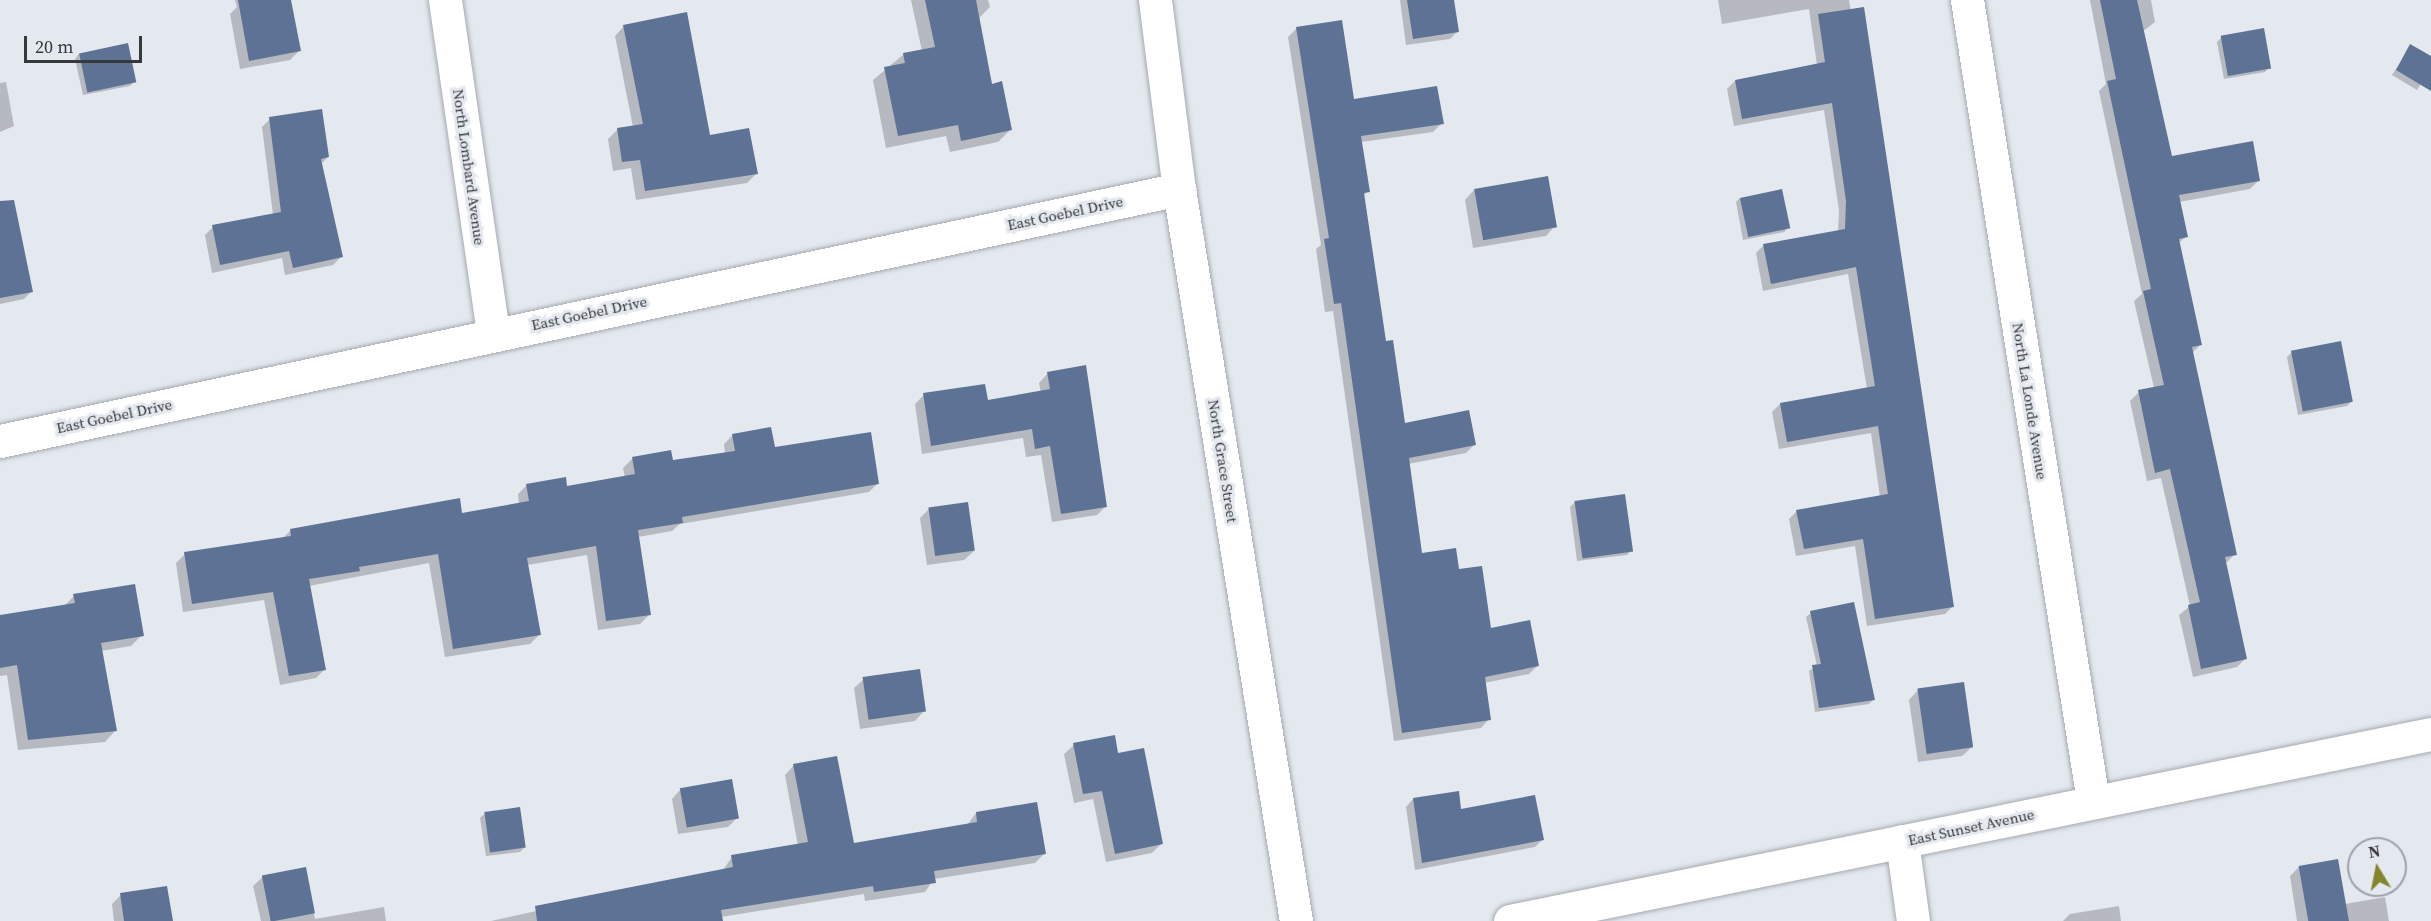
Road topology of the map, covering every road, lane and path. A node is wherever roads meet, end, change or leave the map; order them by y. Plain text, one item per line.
1 (446, 0) edge
2 (1155, 0) edge
3 (1967, 0) edge
4 (1179, 189) junction
5 (493, 333) junction
6 (0, 441) edge
7 (2431, 734) edge
8 (2093, 801) junction
9 (1902, 841) junction
10 (1296, 921) edge
11 (1510, 921) edge
12 (1913, 921) edge

1 - 5 street, North Lombard Avenue
2 - 4 street, North Grace Street
3 - 8 street, North La Londe Avenue
4 - 5 street, East Goebel Drive
4 - 10 street, North Grace Street
5 - 6 street, East Goebel Drive
7 - 8 street, East Sunset Avenue
8 - 9 street, East Sunset Avenue
9 - 11 street, East Sunset Avenue
9 - 12 street

